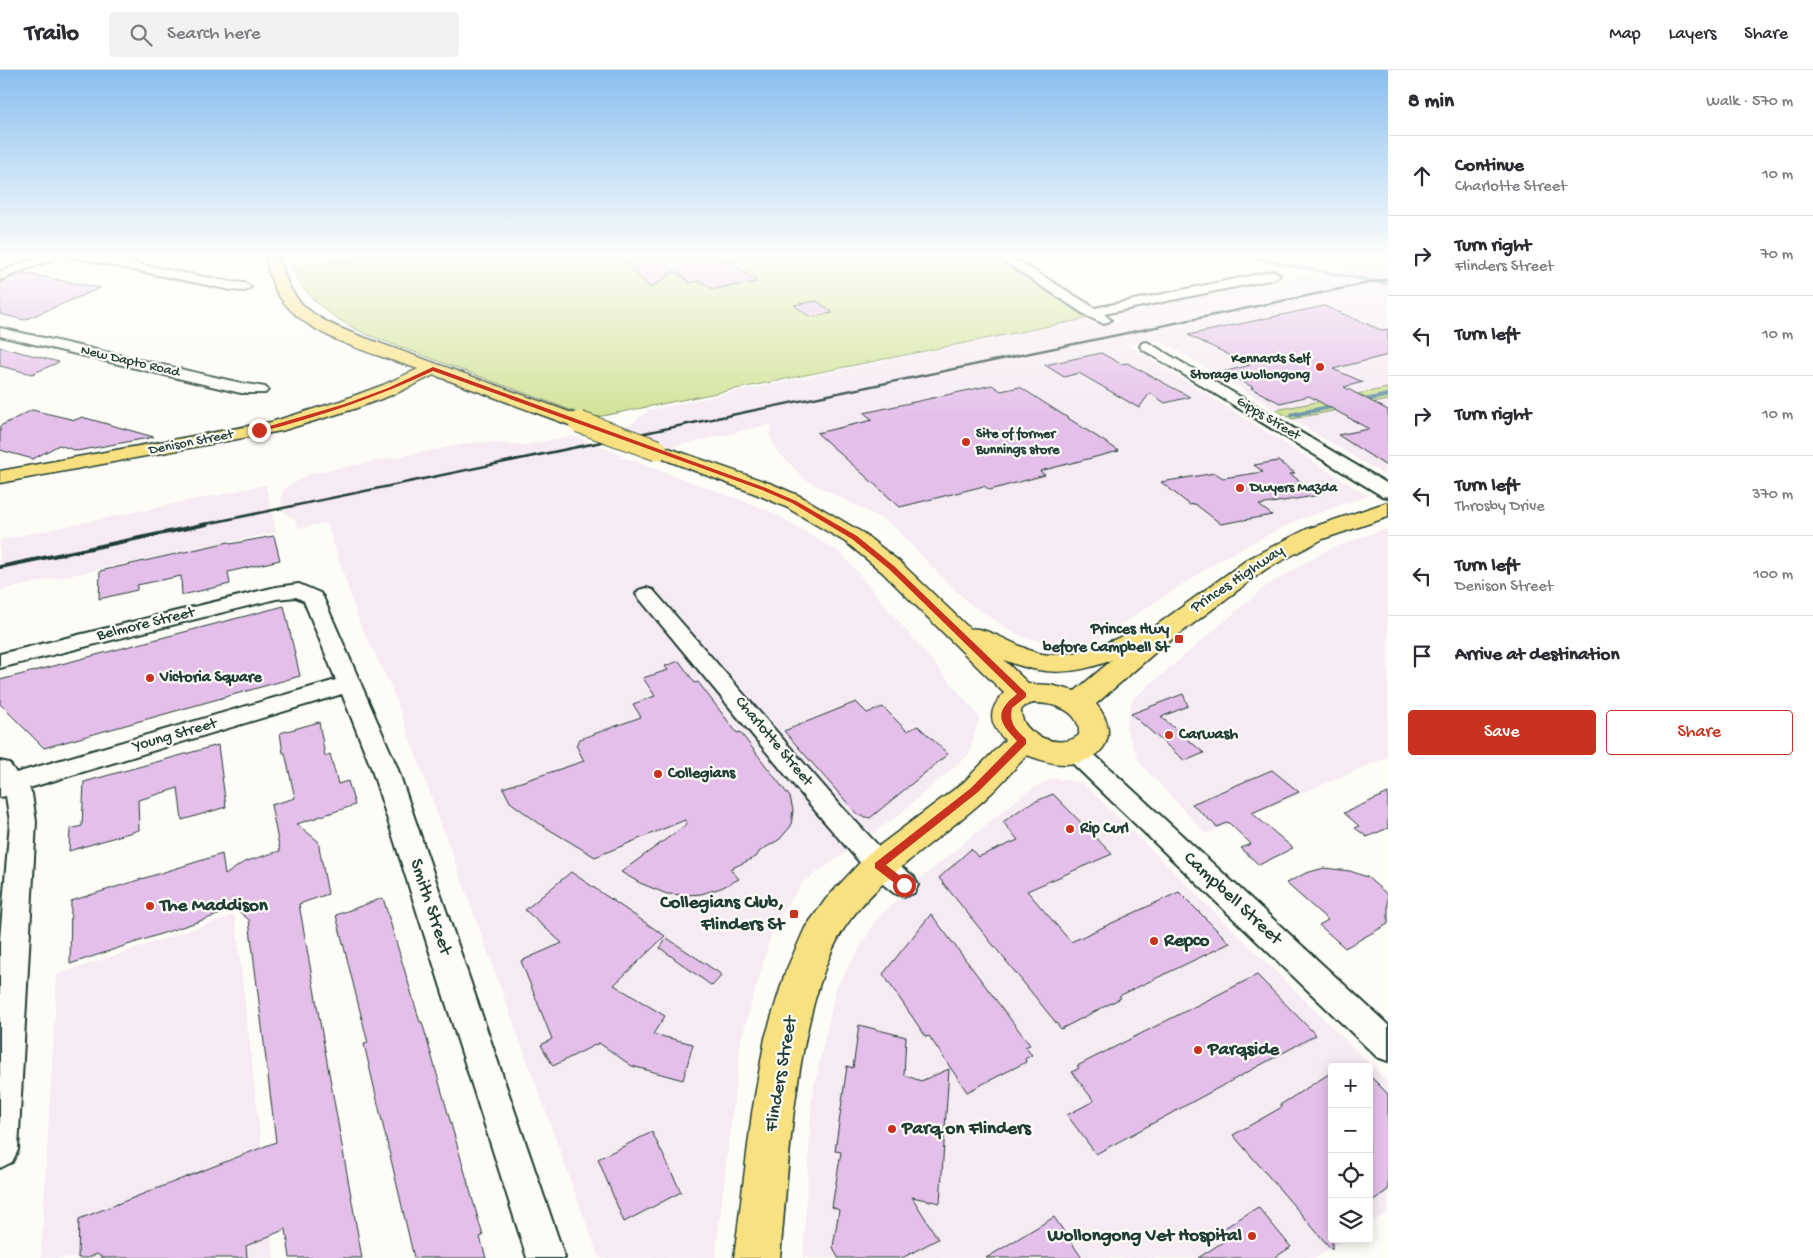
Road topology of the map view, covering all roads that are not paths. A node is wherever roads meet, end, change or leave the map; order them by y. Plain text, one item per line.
1 (302, 309) edge
2 (1086, 309) edge
3 (1109, 309) edge
4 (1092, 313) junction
5 (1107, 322) dead end
6 (0, 332) edge
7 (1147, 346) dead end
8 (433, 369) junction
9 (260, 390) dead end
10 (0, 477) edge
11 (1388, 492) edge
12 (1388, 509) edge
13 (276, 592) joint
14 (646, 594) dead end
15 (947, 622) junction
16 (1175, 624) junction
17 (5, 662) edge
18 (349, 684) junction
19 (1023, 695) junction
20 (1078, 704) junction
21 (1022, 741) junction
22 (1076, 752) junction
23 (4, 780) edge
24 (892, 875) junction
25 (1388, 1046) edge
26 (0, 1150) edge
27 (546, 1258) edge
28 (757, 1258) edge

1 - 8 main road
2 - 4 street
3 - 4 street
4 - 5 street
6 - 9 street, New Dapto Road
7 - 11 street, Gipps Street
8 - 10 main road, Denison Street
8 - 15 main road, bridge
12 - 16 main road, Princes Highway
13 - 17 street, Belmore Street
13 - 18 street, Smith Street
14 - 24 street, Charlotte Street
15 - 16 main road, Princes Highway
15 - 19 main road
16 - 20 main road, Princes Highway
18 - 23 street, Young Street
18 - 27 street, Smith Street
19 - 20 main road
19 - 21 main road
20 - 22 main road
21 - 22 main road
21 - 24 main road, Flinders Street
22 - 25 street, Campbell Street
23 - 26 street
24 - 28 main road, Flinders Street

